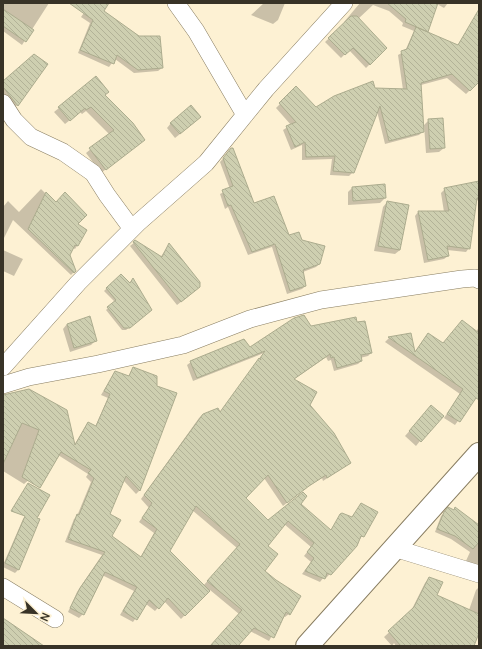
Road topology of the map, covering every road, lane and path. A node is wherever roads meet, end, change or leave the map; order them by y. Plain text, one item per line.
1 (176, 3) edge
2 (344, 3) edge
3 (3, 103) edge
4 (245, 115) junction
5 (132, 229) junction
6 (478, 275) edge
7 (3, 367) edge
8 (3, 385) edge
9 (479, 454) edge
10 (394, 548) junction
11 (479, 574) edge
12 (3, 587) edge
13 (55, 619) dead end
14 (307, 646) edge

1 - 4 street
2 - 4 street
3 - 5 street
4 - 5 street
5 - 7 street
6 - 8 street
9 - 10 street
10 - 11 street
10 - 14 street
12 - 13 street

